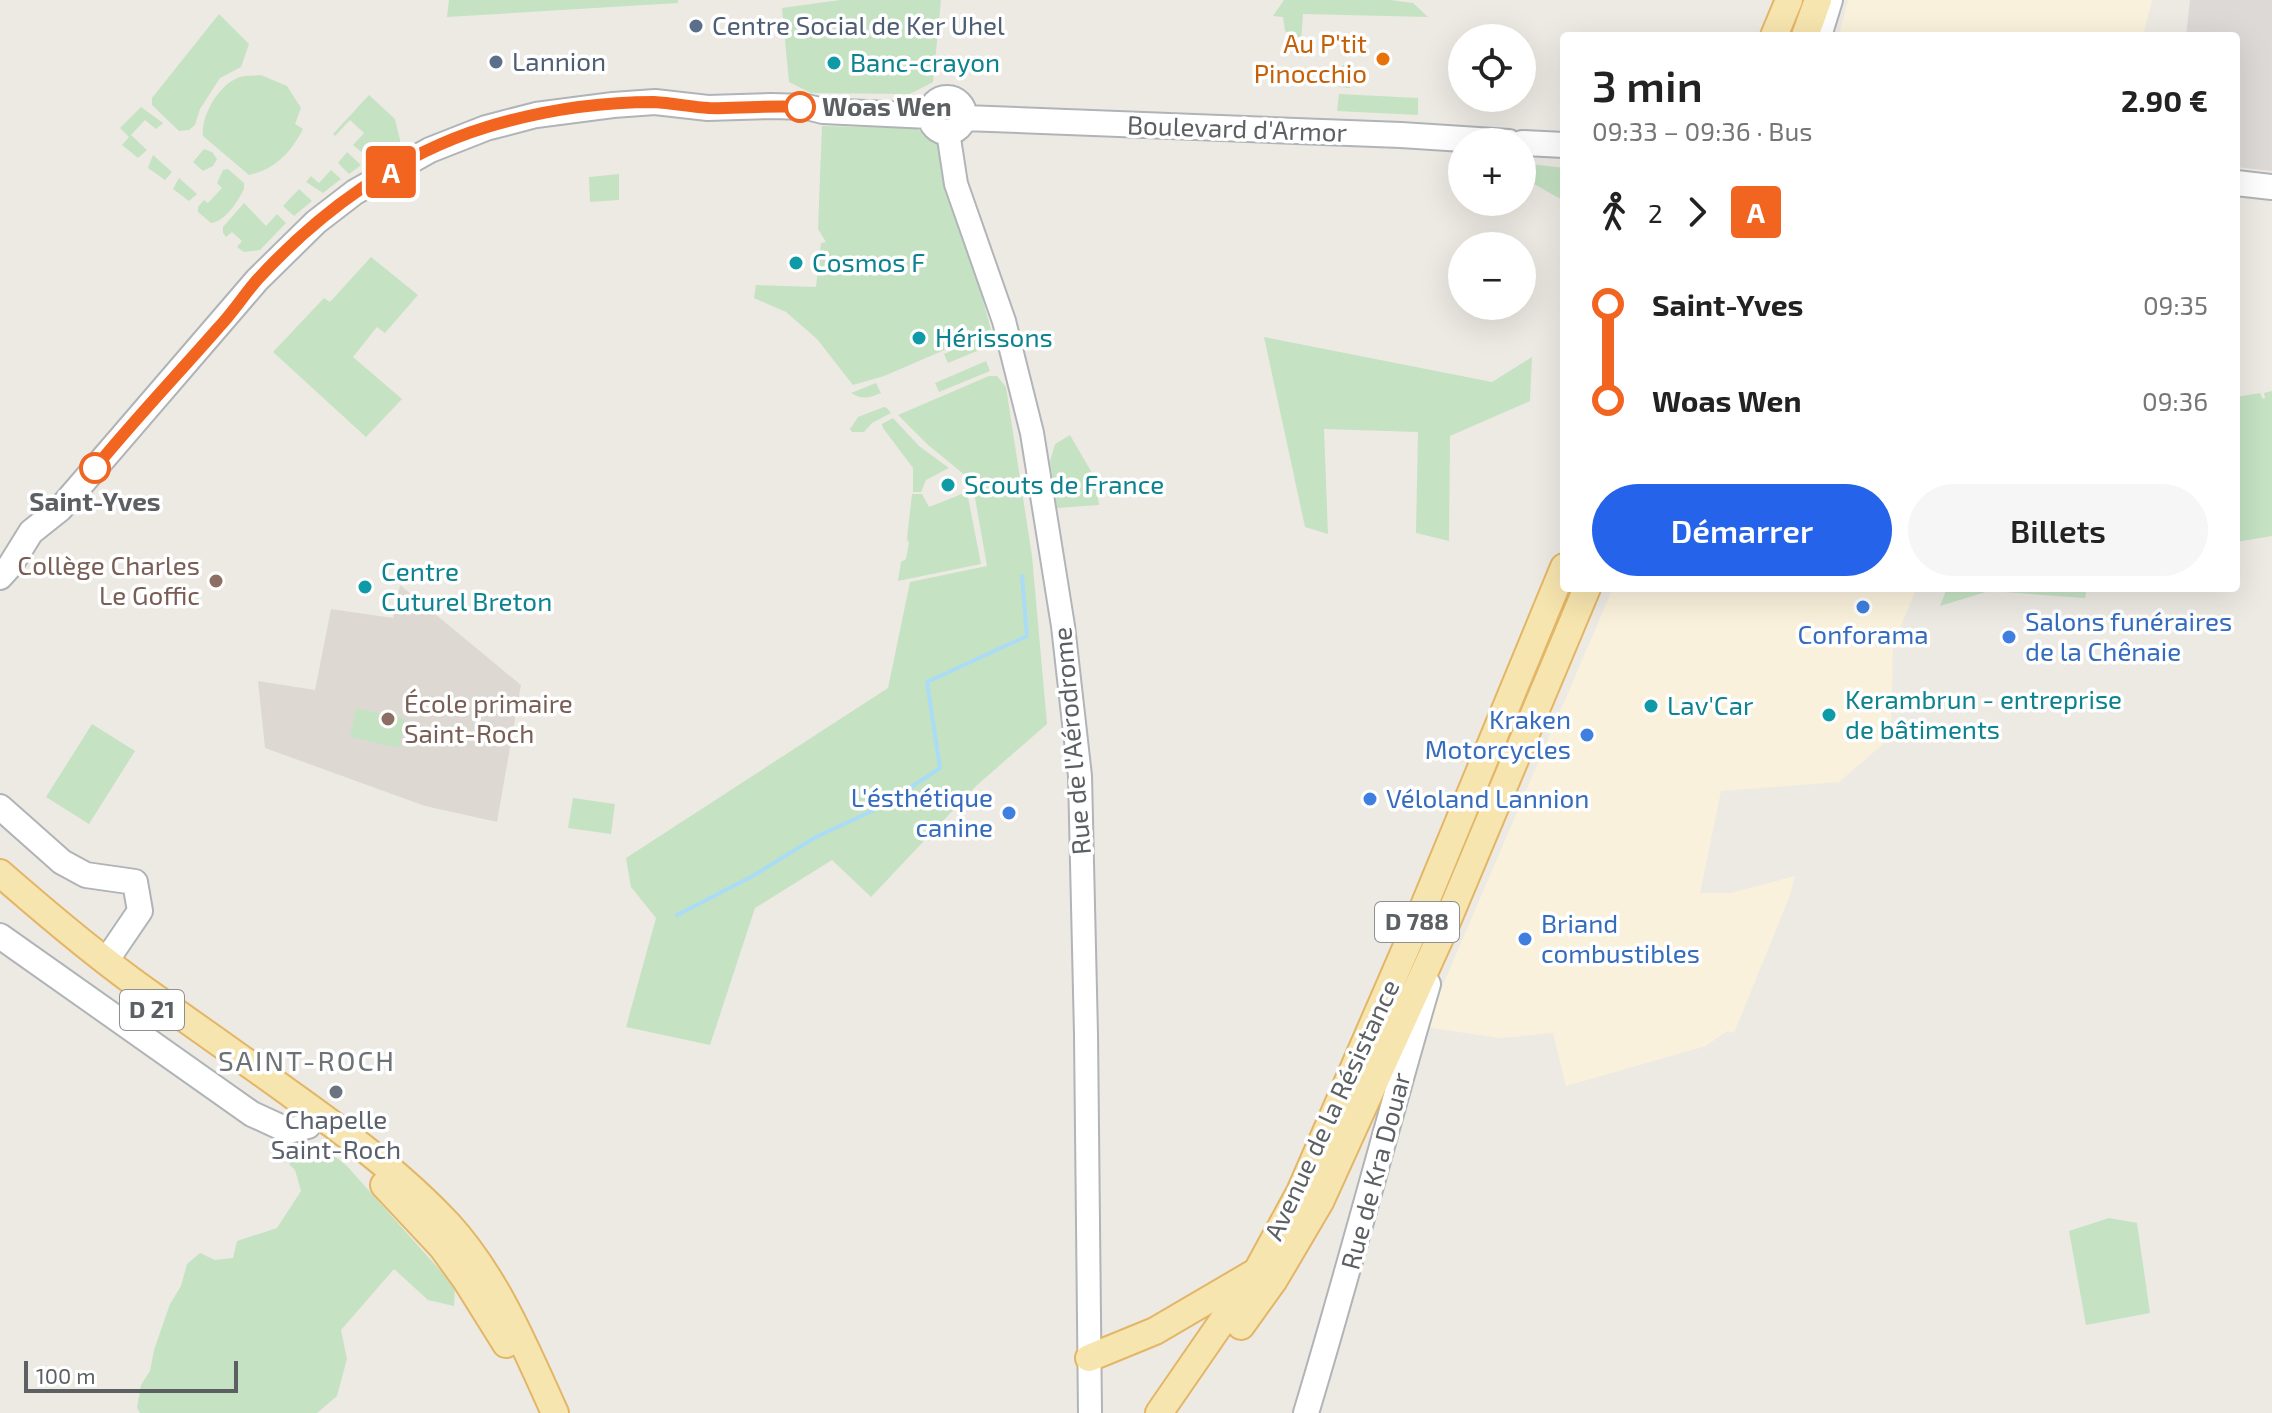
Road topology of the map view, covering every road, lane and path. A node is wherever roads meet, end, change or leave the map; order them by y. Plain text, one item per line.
1 (1789, 0) edge
2 (1818, 0) edge
3 (1830, 0) edge
4 (1776, 32) edge
5 (1806, 32) edge
6 (1820, 32) edge
7 (947, 122) junction
8 (1448, 138) edge
9 (1536, 144) edge
10 (1560, 145) edge
11 (2240, 183) edge
12 (2272, 187) edge
13 (0, 577) edge
14 (1560, 577) edge
15 (1585, 592) edge
16 (0, 807) edge
17 (0, 873) edge
18 (0, 886) edge
19 (1444, 929) junction
20 (0, 936) edge
21 (106, 961) junction
22 (308, 1126) junction
23 (1257, 1271) junction
24 (1089, 1358) junction
25 (1090, 1412) edge
26 (537, 1413) edge
27 (555, 1413) edge
28 (1159, 1413) edge
29 (1306, 1413) edge

1 - 4 main road
2 - 5 main road
3 - 6 main road
7 - 8 main road, Boulevard d'Armor
7 - 13 main road, Boulevard d'Armor
7 - 24 street, Rue de l'Aérodrome
9 - 10 main road
11 - 12 main road
14 - 23 main road, Avenue de la Résistance / D 788
15 - 19 main road, Avenue de la Résistance / D 788
16 - 21 main road
17 - 21 main road, D 21
18 - 22 main road, D 21
19 - 28 main road, Avenue de la Résistance / D 788
19 - 29 main road, Rue de Kra Douar
20 - 22 main road
21 - 27 main road, D 21
22 - 26 main road, D 21
23 - 24 main road
23 - 28 main road, Avenue de la Résistance / D 788
24 - 25 street, Rue de l'Aérodrome

